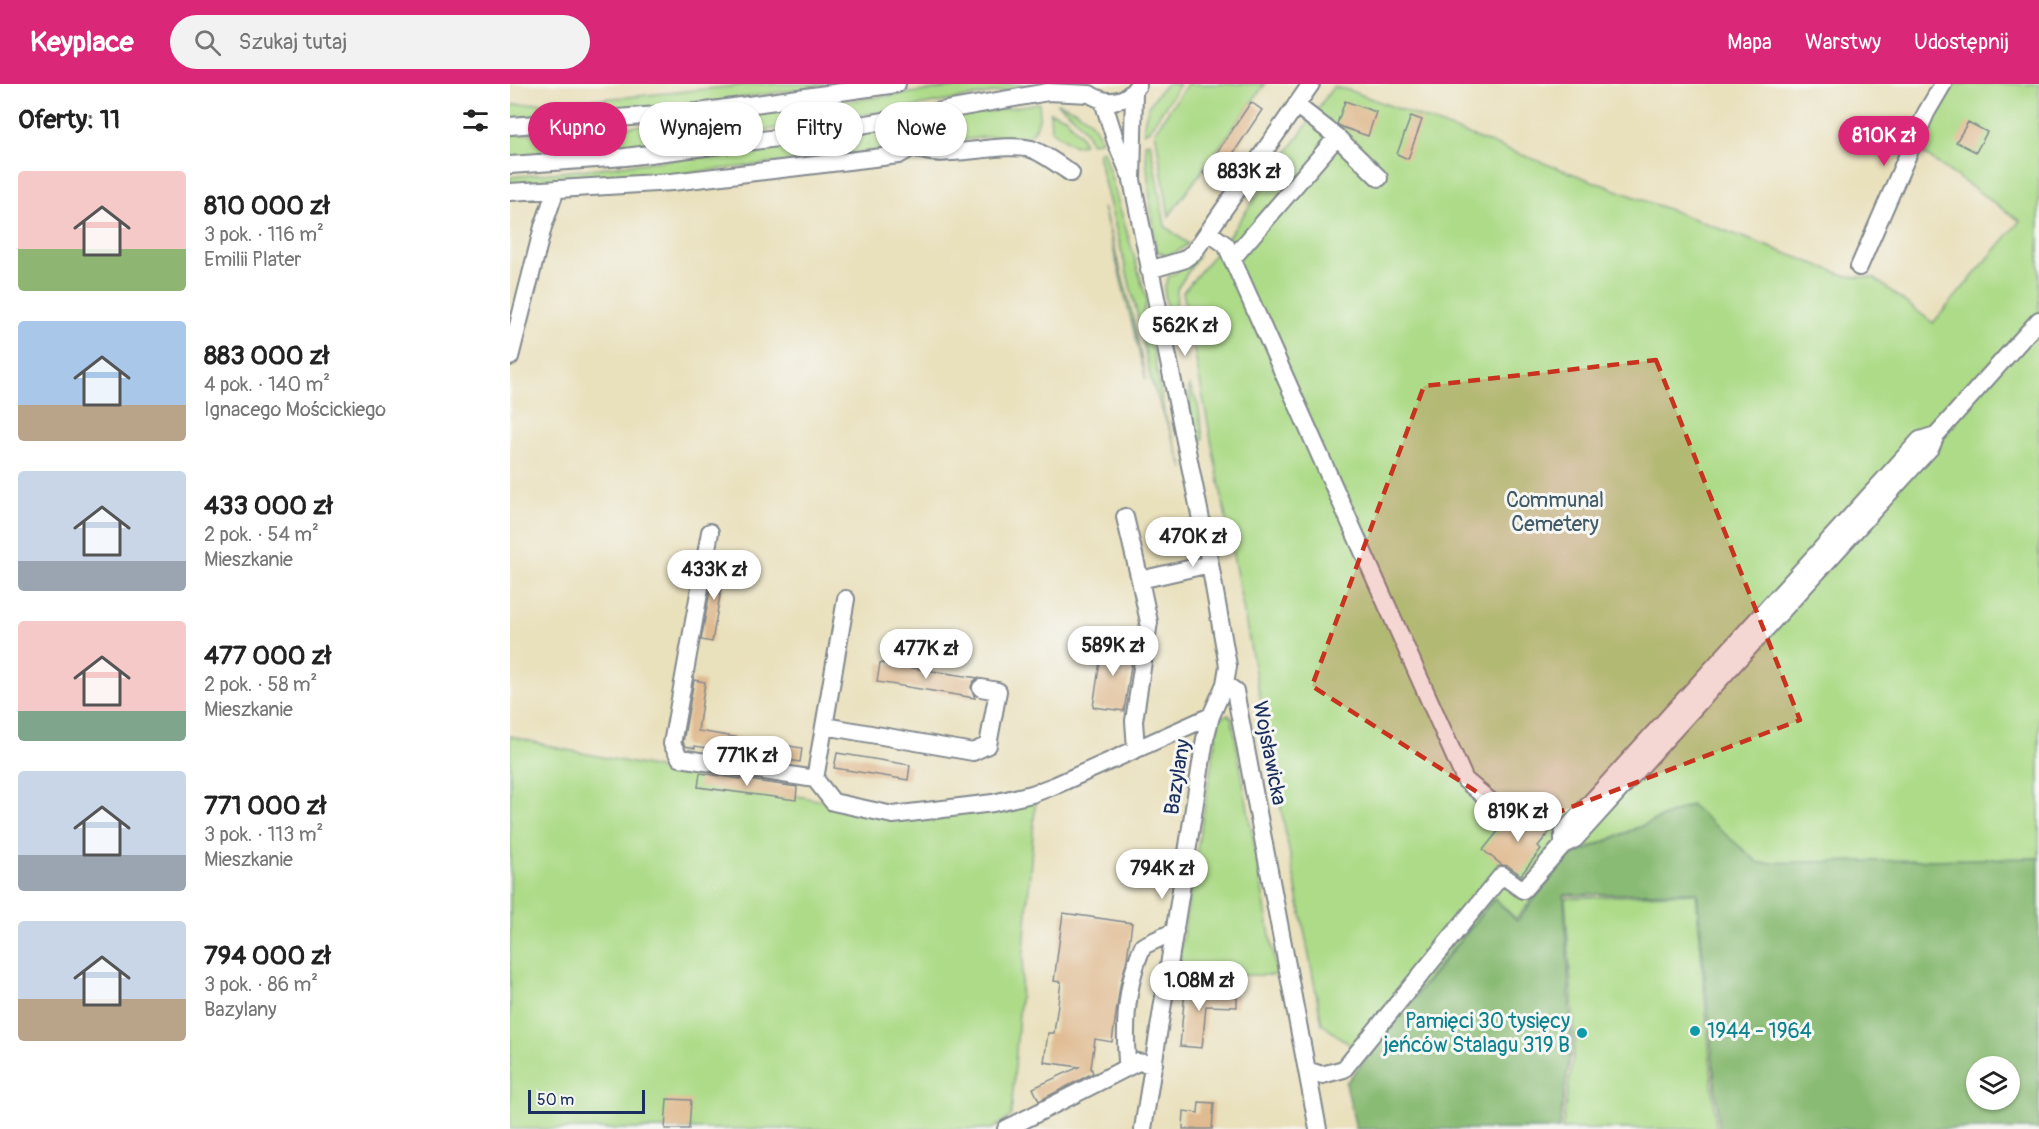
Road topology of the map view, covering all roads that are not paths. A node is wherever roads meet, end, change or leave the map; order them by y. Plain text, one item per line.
1 (897, 84) edge
2 (1311, 84) edge
3 (1944, 84) edge
4 (1136, 87) edge
5 (1092, 93) edge
6 (1296, 105) junction
7 (967, 107) edge
8 (875, 123) edge
9 (510, 126) edge
10 (1337, 137) junction
11 (967, 150) edge
12 (894, 156) edge
13 (510, 165) edge
14 (1071, 173) dead end
15 (1379, 178) dead end
16 (1132, 180) junction
17 (556, 189) junction
18 (510, 192) edge
19 (1208, 232) junction
20 (1232, 259) junction
21 (1859, 267) dead end
22 (1149, 270) junction
23 (2039, 320) edge
24 (510, 357) edge
25 (1125, 517) dead end
26 (710, 532) dead end
27 (1210, 564) junction
28 (1140, 580) junction
29 (846, 599) dead end
30 (1225, 684) junction
31 (981, 688) dead end
32 (1211, 716) junction
33 (825, 726) junction
34 (1136, 749) junction
35 (815, 779) junction
36 (1508, 816) dead end
37 (1175, 931) junction
38 (1146, 1063) junction
39 (1307, 1070) junction
40 (1006, 1129) edge
41 (1143, 1129) edge
42 (1318, 1129) edge

1 - 9 street
2 - 6 street
3 - 21 street
4 - 5 street
4 - 16 street, Wojsławicka
5 - 7 street
5 - 16 street, Wojsławicka
6 - 10 street
6 - 19 street
8 - 13 street
10 - 15 street
10 - 20 street
11 - 14 street
12 - 17 street
16 - 22 street, Wojsławicka
17 - 18 street
17 - 24 street
19 - 20 street
19 - 22 street
20 - 36 street
22 - 27 street, Wojsławicka
23 - 39 street
25 - 28 street
26 - 35 street
27 - 28 street
27 - 30 street, Wojsławicka
28 - 34 street
29 - 33 street
30 - 32 street, Bazylany
30 - 39 street, Wojsławicka
31 - 33 street
32 - 34 street
32 - 37 street, Bazylany
33 - 35 street
34 - 35 street
37 - 38 street, Bazylany
37 - 38 street
38 - 40 street
38 - 41 street, Bazylany
39 - 42 street, Wojsławicka

